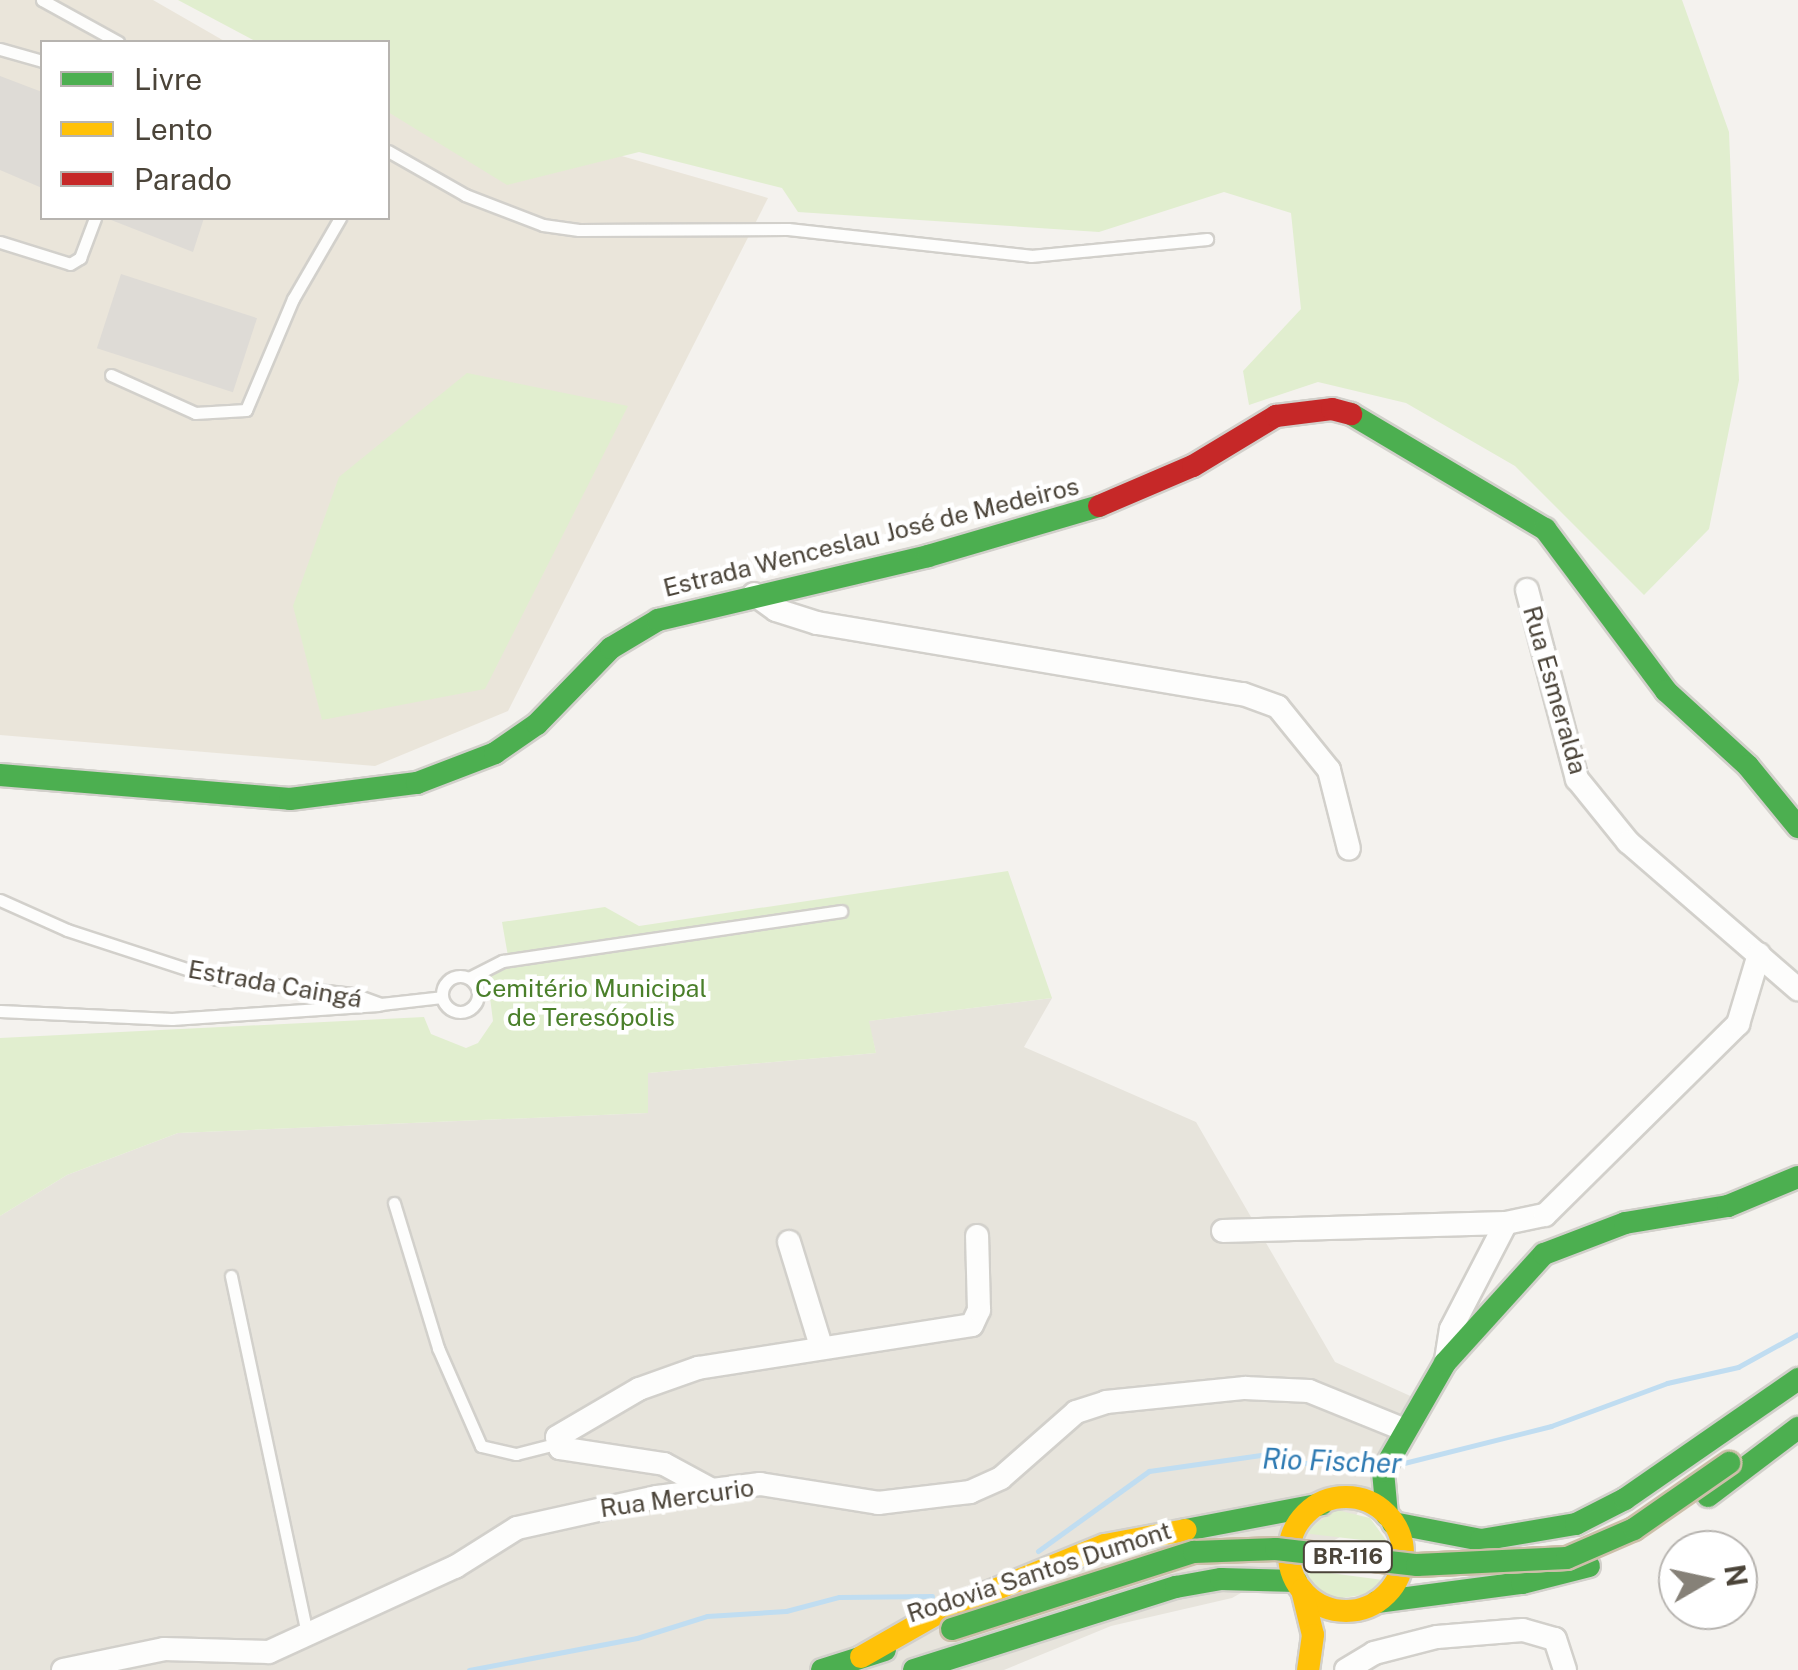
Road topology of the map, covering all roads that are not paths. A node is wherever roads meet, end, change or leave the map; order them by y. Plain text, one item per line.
1 (42, 0) edge
2 (114, 40) edge
3 (0, 50) edge
4 (40, 60) edge
5 (390, 152) edge
6 (95, 220) edge
7 (339, 220) edge
8 (1208, 240) dead end
9 (0, 242) edge
10 (111, 375) dead end
11 (1527, 590) dead end
12 (754, 594) junction
13 (0, 775) edge
14 (1798, 827) edge
15 (1349, 849) dead end
16 (0, 900) edge
17 (842, 911) dead end
18 (1759, 954) junction
19 (469, 978) junction
20 (1798, 989) edge
21 (442, 996) junction
22 (381, 1004) junction
23 (0, 1011) edge
24 (1798, 1177) edge
25 (394, 1203) dead end
26 (1518, 1222) junction
27 (1224, 1231) dead end
28 (977, 1236) dead end
29 (789, 1242) dead end
30 (231, 1276) dead end
31 (822, 1346) junction
32 (1445, 1364) junction
33 (1798, 1379) edge
34 (1798, 1412) edge
35 (1798, 1428) edge
36 (555, 1444) junction
37 (1392, 1454) junction
38 (710, 1489) junction
39 (1330, 1500) junction
40 (1390, 1519) junction
41 (1299, 1586) junction
42 (1377, 1602) junction
43 (1354, 1611) junction
44 (308, 1638) junction
45 (861, 1657) junction
46 (1308, 1668) edge
47 (63, 1670) edge
48 (822, 1670) edge
49 (914, 1670) edge
50 (1346, 1670) edge
51 (1564, 1670) edge

1 - 2 lane
3 - 4 lane
5 - 8 lane
6 - 9 lane
7 - 10 lane
11 - 18 street, Rua Esmeralda
12 - 13 main road, Estrada Wenceslau José de Medeiros
12 - 14 main road, Estrada Wenceslau José de Medeiros
12 - 15 street
16 - 22 lane, Estrada Caingá
17 - 19 lane
18 - 20 street, Rua Esmeralda
18 - 26 street
19 - 21 lane
19 - 21 lane
21 - 22 lane, Estrada Caingá
22 - 23 lane
24 - 32 main road
25 - 36 lane
26 - 27 street
26 - 32 street
28 - 31 street
29 - 31 street
30 - 44 lane
31 - 36 street
32 - 37 main road
33 - 40 main road
34 - 45 main road, Rodovia Santos Dumont / BR-116, bridge
35 - 42 main road
36 - 38 street
37 - 38 street, Rua Mercurio
37 - 39 main road
37 - 40 main road
38 - 44 street, Rua Mercurio
39 - 40 main road
39 - 41 main road
39 - 45 main road
40 - 42 main road
41 - 43 main road
41 - 46 main road
41 - 49 main road
42 - 43 main road
43 - 46 main road
44 - 47 street, Rua Mercurio
45 - 48 main road, Rodovia Santos Dumont / BR-116
50 - 51 street

